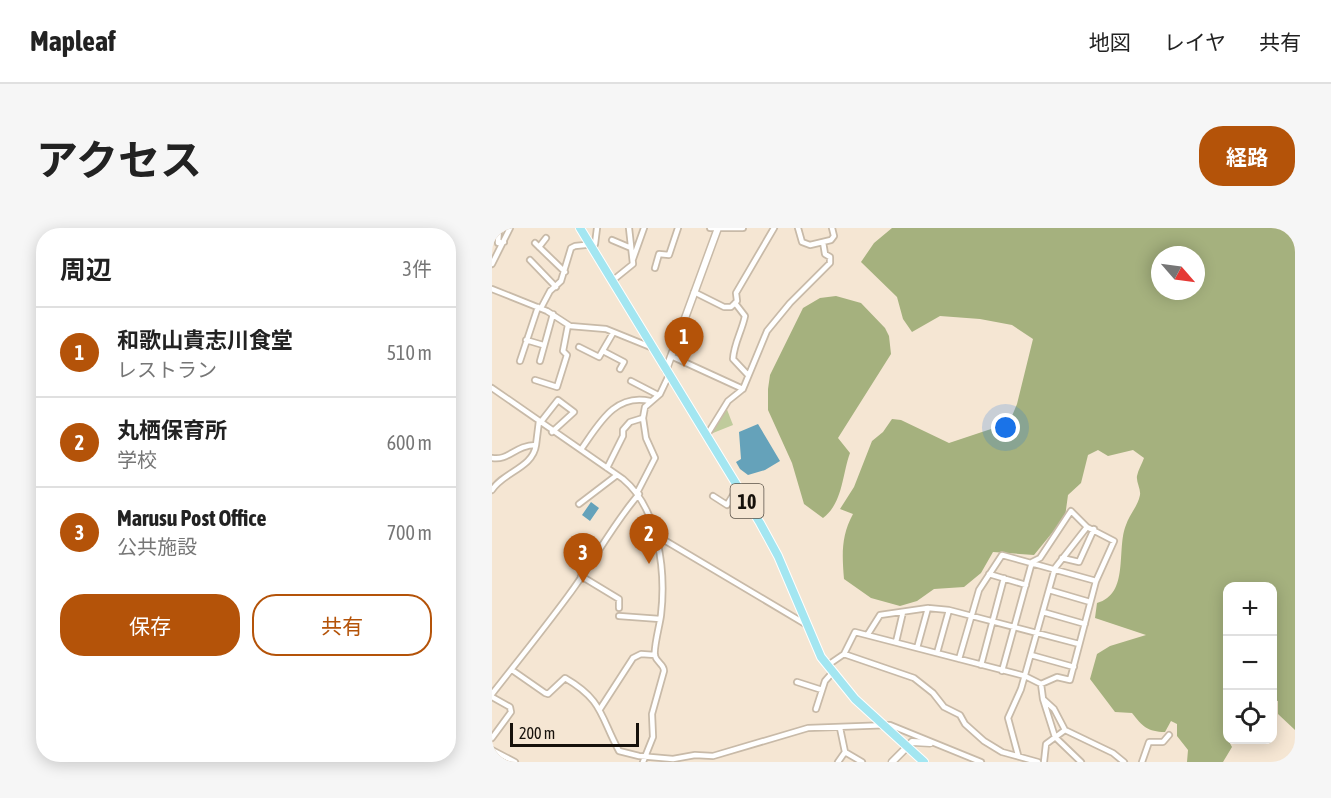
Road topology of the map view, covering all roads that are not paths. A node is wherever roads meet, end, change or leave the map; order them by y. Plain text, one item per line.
1 (500, 228) edge
2 (510, 228) edge
3 (580, 228) edge
4 (597, 228) edge
5 (629, 228) edge
6 (644, 228) edge
7 (678, 228) edge
8 (715, 228) edge
9 (743, 228) edge
10 (774, 228) edge
11 (798, 228) edge
12 (832, 228) edge
13 (546, 238) dead end
14 (612, 240) dead end
15 (504, 242) junction
16 (823, 242) junction
17 (591, 246) junction
18 (631, 248) junction
19 (530, 260) dead end
20 (633, 261) junction
21 (492, 264) edge
22 (655, 268) dead end
23 (565, 272) junction
24 (612, 281) junction
25 (556, 287) junction
26 (492, 289) edge
27 (694, 292) junction
28 (735, 303) junction
29 (540, 308) junction
30 (553, 314) junction
31 (568, 325) junction
32 (614, 333) junction
33 (526, 340) junction
34 (543, 345) junction
35 (579, 347) dead end
36 (653, 348) junction
37 (603, 351) junction
38 (671, 357) junction
39 (520, 361) dead end
40 (540, 361) dead end
41 (620, 369) dead end
42 (668, 372) junction
43 (748, 375) junction
44 (535, 380) dead end
45 (631, 381) dead end
46 (492, 388) edge
47 (743, 389) junction
48 (658, 395) junction
49 (650, 401) junction
50 (643, 418) junction
51 (539, 422) junction
52 (552, 432) junction
53 (706, 435) junction
54 (536, 445) junction
55 (582, 448) junction
56 (492, 458) edge
57 (607, 468) junction
58 (617, 475) junction
59 (738, 487) junction
60 (492, 490) edge
61 (638, 492) junction
62 (713, 496) dead end
63 (579, 504) dead end
64 (1087, 527) junction
65 (1094, 529) junction
66 (654, 534) junction
67 (1062, 558) junction
68 (1032, 562) junction
69 (1055, 568) junction
70 (989, 574) junction
71 (581, 576) junction
72 (1004, 578) junction
73 (1096, 581) junction
74 (1026, 585) junction
75 (1049, 590) junction
76 (1090, 602) junction
77 (619, 608) dead end
78 (928, 608) junction
79 (949, 610) junction
80 (903, 612) junction
81 (1043, 612) junction
82 (619, 616) dead end
83 (971, 616) junction
84 (660, 620) junction
85 (994, 621) junction
86 (1084, 624) junction
87 (807, 625) junction
88 (1014, 627) junction
89 (1037, 633) junction
90 (868, 634) junction
91 (896, 642) junction
92 (1079, 644) junction
93 (917, 648) junction
94 (937, 653) junction
95 (844, 654) junction
96 (655, 655) junction
97 (1031, 655) junction
98 (959, 659) junction
99 (981, 665) junction
100 (1074, 667) junction
101 (830, 669) junction
102 (512, 670) junction
103 (1002, 671) junction
104 (1025, 676) junction
105 (797, 682) dead end
106 (1041, 684) junction
107 (822, 690) junction
108 (492, 695) edge
109 (811, 698) dead end
110 (1043, 699) junction
111 (819, 701) junction
112 (600, 709) junction
113 (816, 710) dead end
114 (885, 726) junction
115 (840, 728) junction
116 (1065, 730) junction
117 (1169, 735) dead end
118 (1055, 737) junction
119 (492, 738) edge
120 (930, 742) junction
121 (908, 747) junction
122 (492, 750) edge
123 (845, 752) junction
124 (1018, 755) junction
125 (644, 756) junction
126 (515, 762) edge
127 (643, 762) edge
128 (838, 762) edge
129 (862, 762) edge
130 (892, 762) edge
131 (924, 762) edge
132 (981, 762) edge
133 (1038, 762) edge
134 (1044, 762) edge
135 (1081, 762) edge
136 (1124, 762) edge
137 (1142, 762) edge

1 - 15 street
2 - 15 street
3 - 17 main road, 10
4 - 17 street
5 - 18 street
6 - 20 street
7 - 22 street
8 - 9 street
8 - 27 street
10 - 28 street
11 - 16 street
12 - 16 street
13 - 23 street
14 - 18 street
15 - 21 street
16 - 43 street
17 - 23 street
17 - 24 main road, 10
18 - 20 street
19 - 25 street
20 - 24 street
23 - 25 street
24 - 36 main road, 10
25 - 29 street
26 - 29 street
27 - 28 street
27 - 38 street
28 - 43 street
29 - 30 street
29 - 33 street
30 - 31 street
30 - 34 street
31 - 32 street
31 - 44 street
32 - 36 street
32 - 37 street
33 - 34 street
33 - 39 street
34 - 40 street
35 - 37 street
36 - 42 main road, 10
37 - 41 street
38 - 42 street
38 - 47 street
42 - 48 street
42 - 53 main road, 10
43 - 47 street
45 - 48 street
46 - 51 street
47 - 53 street
48 - 49 street
49 - 50 street
49 - 55 street
50 - 57 street
50 - 61 street
51 - 52 street
51 - 52 street
51 - 54 street
52 - 55 street
53 - 59 main road, 10
54 - 56 street
54 - 60 street
55 - 57 street
57 - 58 street
58 - 61 street
58 - 63 street
59 - 62 street
59 - 87 main road, 10
61 - 66 street
61 - 71 street
64 - 65 street
64 - 67 street
64 - 68 street
65 - 67 street
65 - 73 street
66 - 84 street
66 - 87 street
67 - 69 street
68 - 69 street
68 - 70 street
68 - 74 street
69 - 73 street
69 - 75 street
70 - 72 street
70 - 83 street
71 - 77 street
71 - 102 street
72 - 74 street
72 - 85 street
73 - 76 street
74 - 88 street
75 - 76 street
75 - 81 street
76 - 86 street
78 - 79 street
78 - 80 street
78 - 93 street
79 - 83 street
79 - 94 street
80 - 90 street
80 - 91 street
81 - 86 street
81 - 89 street
82 - 84 street
83 - 85 street
83 - 98 street
84 - 96 street
85 - 88 street
85 - 99 street
86 - 92 street
87 - 101 main road, 10
88 - 89 street
88 - 103 street
89 - 92 street
89 - 97 street
90 - 91 street
90 - 95 street
91 - 93 street
92 - 100 street
93 - 94 street
94 - 98 street
95 - 101 street
95 - 124 street
96 - 112 street
96 - 125 street
97 - 100 street
97 - 104 street
98 - 99 street
99 - 103 street
100 - 106 street
101 - 107 street
101 - 114 main road, 10
102 - 108 street
102 - 112 street
103 - 104 street
104 - 106 street
104 - 124 street
105 - 107 street
106 - 110 street
107 - 111 street
108 - 119 street
109 - 111 street
110 - 116 street
110 - 118 street
111 - 113 street
112 - 125 street
114 - 115 street
114 - 120 street
114 - 121 main road, 10
115 - 123 street
115 - 125 street
116 - 118 street
116 - 136 street
117 - 137 street
118 - 134 street
118 - 135 street
120 - 121 street
120 - 132 street
121 - 130 street
121 - 131 main road, 10
122 - 126 street
123 - 128 street
123 - 129 street
124 - 133 street
125 - 127 street

